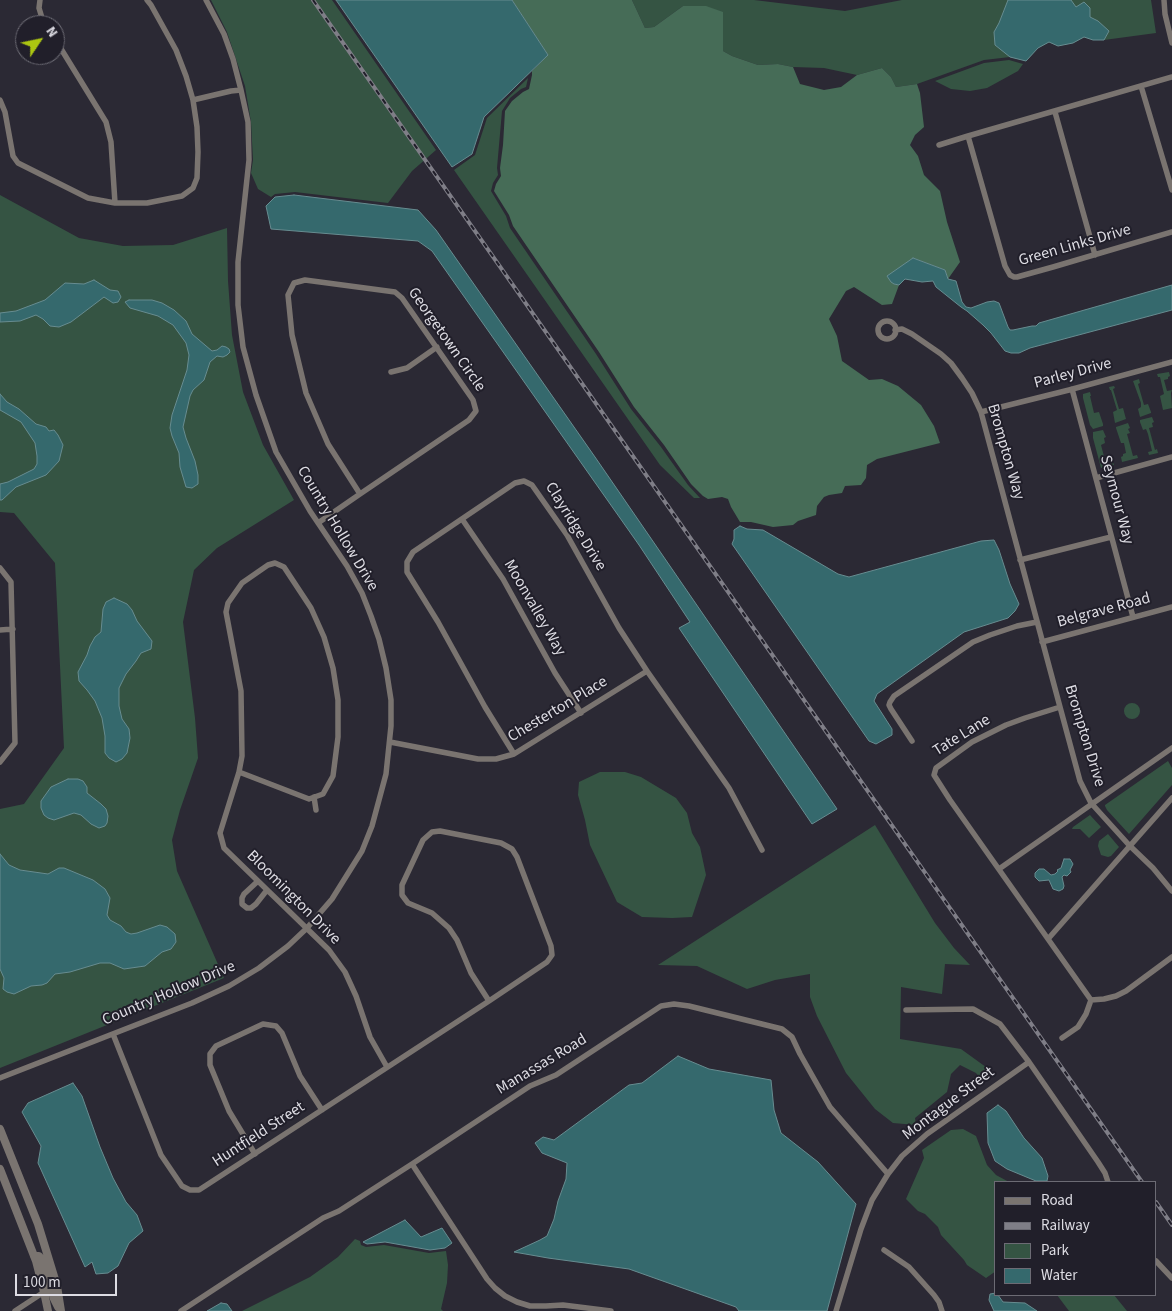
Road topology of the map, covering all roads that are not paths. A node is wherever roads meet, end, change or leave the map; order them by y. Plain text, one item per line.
1 (40, 0) edge
2 (147, 0) edge
3 (206, 0) edge
4 (1164, 0) edge
5 (41, 15) edge
6 (1172, 43) edge
7 (65, 55) edge
8 (1172, 77) edge
9 (1141, 86) junction
10 (241, 90) junction
11 (0, 100) edge
12 (193, 100) junction
13 (1055, 112) junction
14 (968, 136) junction
15 (939, 145) dead end
16 (1172, 190) edge
17 (115, 203) junction
18 (1172, 232) edge
19 (1096, 255) junction
20 (895, 330) dead end
21 (437, 347) junction
22 (1172, 362) edge
23 (391, 372) dead end
24 (1072, 389) junction
25 (982, 412) junction
26 (1172, 457) edge
27 (1096, 478) junction
28 (360, 494) junction
29 (462, 519) junction
30 (318, 523) junction
31 (1111, 537) junction
32 (1020, 560) junction
33 (0, 568) edge
34 (1172, 607) edge
35 (1133, 617) junction
36 (1037, 622) junction
37 (13, 629) junction
38 (0, 630) edge
39 (1042, 642) junction
40 (647, 671) junction
41 (1060, 707) junction
42 (581, 713) junction
43 (912, 741) dead end
44 (390, 742) junction
45 (1172, 748) edge
46 (514, 754) junction
47 (0, 762) edge
48 (239, 772) junction
49 (314, 797) junction
50 (1172, 798) edge
51 (1092, 803) junction
52 (316, 810) dead end
53 (1129, 845) junction
54 (762, 850) dead end
55 (999, 869) junction
56 (258, 881) junction
57 (267, 890) junction
58 (1172, 891) edge
59 (307, 928) junction
60 (1048, 939) junction
61 (1172, 957) edge
62 (1091, 1000) junction
63 (489, 1001) junction
64 (906, 1010) dead end
65 (113, 1034) junction
66 (1062, 1038) dead end
67 (1029, 1062) junction
68 (387, 1067) junction
69 (0, 1078) edge
70 (322, 1110) junction
71 (0, 1129) edge
72 (256, 1154) junction
73 (412, 1164) junction
74 (0, 1169) edge
75 (888, 1174) junction
76 (1108, 1181) edge
77 (884, 1250) dead end
78 (34, 1256) junction
79 (1157, 1262) edge
80 (1172, 1278) edge
81 (44, 1292) junction
82 (15, 1311) edge
83 (48, 1311) edge
84 (60, 1311) edge
85 (181, 1311) edge
86 (611, 1311) edge
87 (836, 1311) edge
88 (942, 1311) edge

1 - 5 street
2 - 12 street
3 - 10 street, Country Hollow Drive
4 - 6 street
7 - 17 street
8 - 9 street
9 - 13 street
9 - 16 street
10 - 12 street
10 - 30 street, Country Hollow Drive
11 - 17 street
12 - 17 street
13 - 14 street
13 - 19 street
14 - 15 street
14 - 19 street, Green Links Drive
18 - 19 street, Green Links Drive
20 - 25 street, Brompton Way
21 - 23 street
21 - 28 street, Georgetown Circle
21 - 28 street, Georgetown Circle
22 - 24 street, Parley Drive
24 - 25 street, Parley Drive
24 - 27 street, Seymour Way
25 - 32 street, Brompton Way
26 - 27 street
27 - 31 street, Seymour Way
28 - 30 street, Georgetown Circle
29 - 40 street, Clayridge Drive
29 - 42 street, Moonvalley Way
29 - 46 street, Clayridge Drive
30 - 44 street, Country Hollow Drive
31 - 32 street
31 - 35 street, Seymour Way
32 - 36 street, Brompton Drive
33 - 37 street
34 - 35 street, Belgrave Road
35 - 39 street, Belgrave Road
36 - 39 street, Brompton Drive
36 - 43 street
37 - 38 street
37 - 47 street
39 - 41 street, Brompton Drive
40 - 42 street, Chesterton Place
40 - 54 street, Clayridge Drive
41 - 51 street, Brompton Drive
41 - 55 street, Tate Lane
42 - 46 street, Chesterton Place
44 - 46 street, Chesterton Place
44 - 59 street, Country Hollow Drive
45 - 51 street
48 - 49 street
48 - 49 street, Bloomington Drive
48 - 56 street, Bloomington Drive
49 - 52 street
50 - 53 street
51 - 53 street, Brompton Drive
51 - 55 street
53 - 58 street, Brompton Drive
53 - 60 street
55 - 60 street, Tate Lane
56 - 57 street, Bloomington Drive
56 - 57 street
57 - 59 street, Bloomington Drive
59 - 65 street, Country Hollow Drive
59 - 68 street, Bloomington Drive
60 - 62 street
61 - 62 street
62 - 66 street
63 - 63 street, Huntfield Street
63 - 68 street, Huntfield Street
64 - 67 street
65 - 69 street, Country Hollow Drive
65 - 72 street, Huntfield Street
67 - 75 street, Montague Street
67 - 76 street
68 - 70 street, Huntfield Street
70 - 72 street, Huntfield Street
70 - 72 street
71 - 84 street
73 - 75 street, Manassas Road
73 - 85 street, Manassas Road
73 - 86 street
74 - 78 street
75 - 87 street, Montague Street
77 - 88 street
78 - 81 street
78 - 84 street
79 - 80 street
81 - 82 street
81 - 83 street

